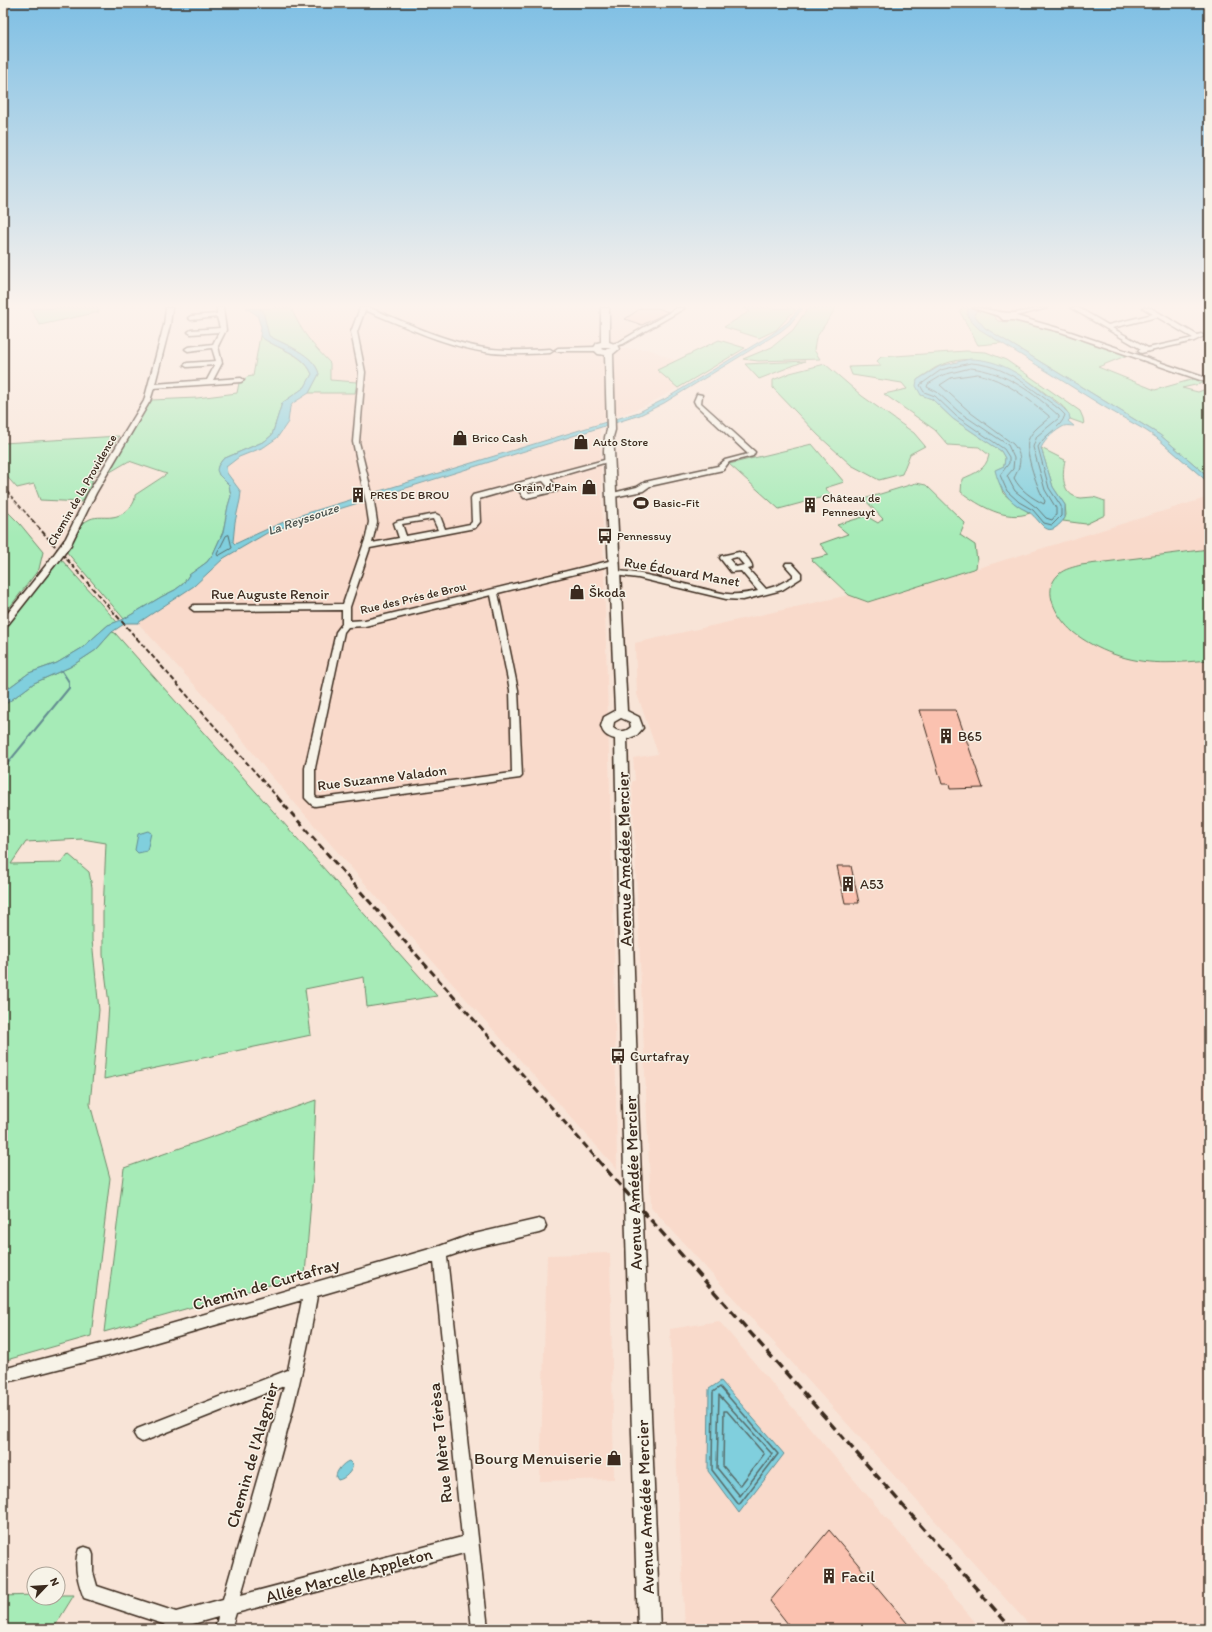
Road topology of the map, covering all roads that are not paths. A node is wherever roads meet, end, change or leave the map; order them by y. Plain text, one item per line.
1 (178, 384) edge
2 (362, 384) edge
3 (606, 384) edge
4 (152, 386) joint
5 (699, 395) dead end
6 (610, 460) junction
7 (545, 478) junction
8 (518, 485) junction
9 (612, 496) junction
10 (443, 532) junction
11 (403, 539) junction
12 (367, 546) junction
13 (613, 562) junction
14 (789, 565) dead end
15 (743, 568) dead end
16 (614, 573) junction
17 (494, 591) junction
18 (764, 592) junction
19 (346, 607) junction
20 (194, 608) dead end
21 (346, 624) junction
22 (3, 625) edge
23 (621, 714) junction
24 (621, 736) junction
25 (540, 1226) dead end
26 (440, 1253) junction
27 (311, 1290) junction
28 (294, 1374) junction
29 (3, 1376) edge
30 (142, 1434) dead end
31 (470, 1543) junction
32 (85, 1555) dead end
33 (228, 1607) junction
34 (174, 1625) edge
35 (223, 1629) edge
36 (480, 1629) edge
37 (649, 1629) edge

1 - 4 street
2 - 12 street, Rue des Prés de Brou
3 - 6 main road
4 - 22 street, Chemin de la Providence, bridge
5 - 9 street
6 - 7 street
6 - 9 main road
7 - 8 street
7 - 8 street
8 - 10 street
9 - 13 main road
10 - 11 street
10 - 11 street
11 - 12 street
12 - 19 street, Rue des Prés de Brou
13 - 16 main road
13 - 17 street, Rue des Prés de Brou
14 - 18 street, Rue Édouard Manet
15 - 18 street
16 - 18 street, Rue Édouard Manet
16 - 23 main road
17 - 21 street, Rue des Prés de Brou
17 - 21 street, Rue Suzanne Valadon
19 - 20 street, Rue Auguste Renoir
19 - 21 street, Rue des Prés de Brou
23 - 24 main road
23 - 24 main road
24 - 37 main road, Avenue Amédée Mercier
25 - 26 street, Chemin de Curtafray
26 - 27 street, Chemin de Curtafray
26 - 31 street, Rue Mère Térèsa
27 - 28 street, Chemin de l'Alagnier
27 - 29 street, Chemin de Curtafray
28 - 30 street
28 - 33 street, Chemin de l'Alagnier
31 - 33 street, Allée Marcelle Appleton
31 - 36 street, Rue Mère Térèsa
32 - 34 street
33 - 34 street, Allée Marcelle Appleton
33 - 35 street, Chemin de l'Alagnier

